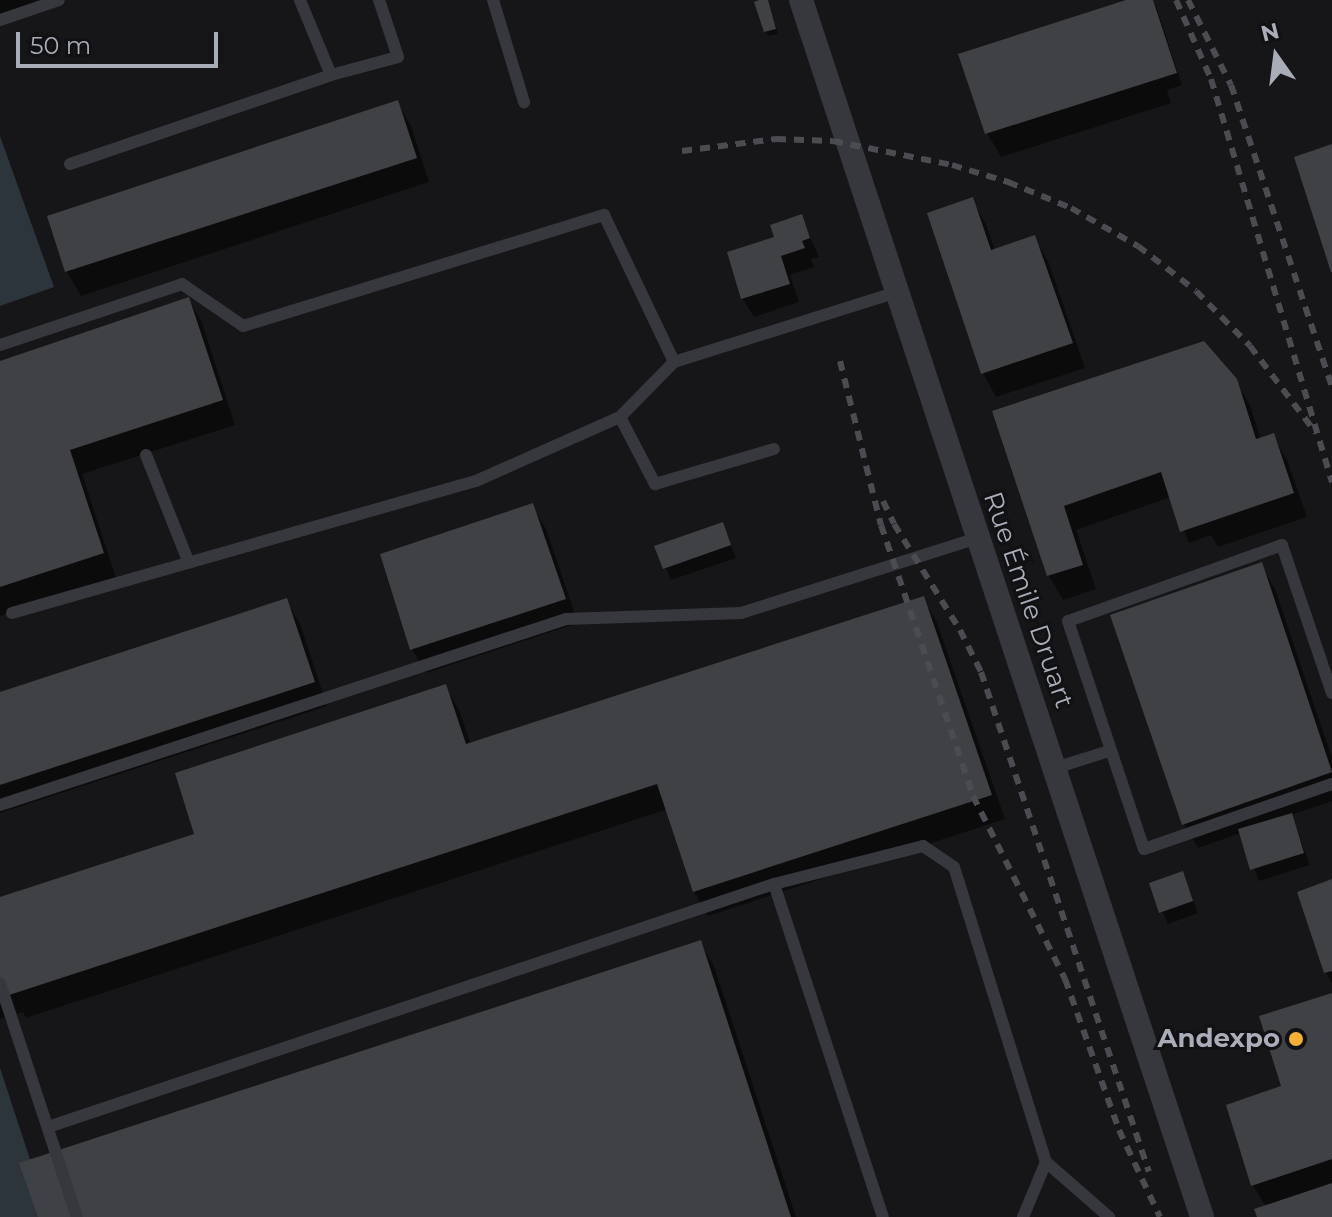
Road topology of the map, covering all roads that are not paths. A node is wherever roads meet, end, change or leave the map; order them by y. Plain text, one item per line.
1 (59, 0) edge
2 (300, 0) edge
3 (379, 0) edge
4 (493, 0) edge
5 (801, 0) edge
6 (0, 20) edge
7 (331, 75) junction
8 (524, 102) dead end
9 (70, 164) dead end
10 (897, 292) junction
11 (0, 345) edge
12 (674, 362) junction
13 (620, 417) junction
14 (774, 449) dead end
15 (146, 455) dead end
16 (978, 538) junction
17 (189, 563) junction
18 (12, 613) dead end
19 (1332, 693) edge
20 (1109, 751) junction
21 (1055, 768) junction
22 (1332, 784) edge
23 (0, 805) edge
24 (774, 884) junction
25 (0, 983) edge
26 (48, 1127) junction
27 (1046, 1162) junction
28 (77, 1217) edge
29 (883, 1217) edge
30 (1023, 1217) edge
31 (1109, 1217) edge
32 (1202, 1217) edge

1 - 6 lane
2 - 7 lane
3 - 7 lane
4 - 8 lane
5 - 10 street, Rue Émile Druart
7 - 9 lane
10 - 12 lane
10 - 16 street, Rue Émile Druart
11 - 12 lane
12 - 13 lane
13 - 14 lane
13 - 17 lane
15 - 17 lane
16 - 21 street, Rue Émile Druart
16 - 23 lane
17 - 18 lane
19 - 20 lane
20 - 21 lane
20 - 22 lane
21 - 32 street, Rue Émile Druart
24 - 26 lane
24 - 27 lane
24 - 29 lane
25 - 26 lane
26 - 28 lane
27 - 30 lane
27 - 31 lane

